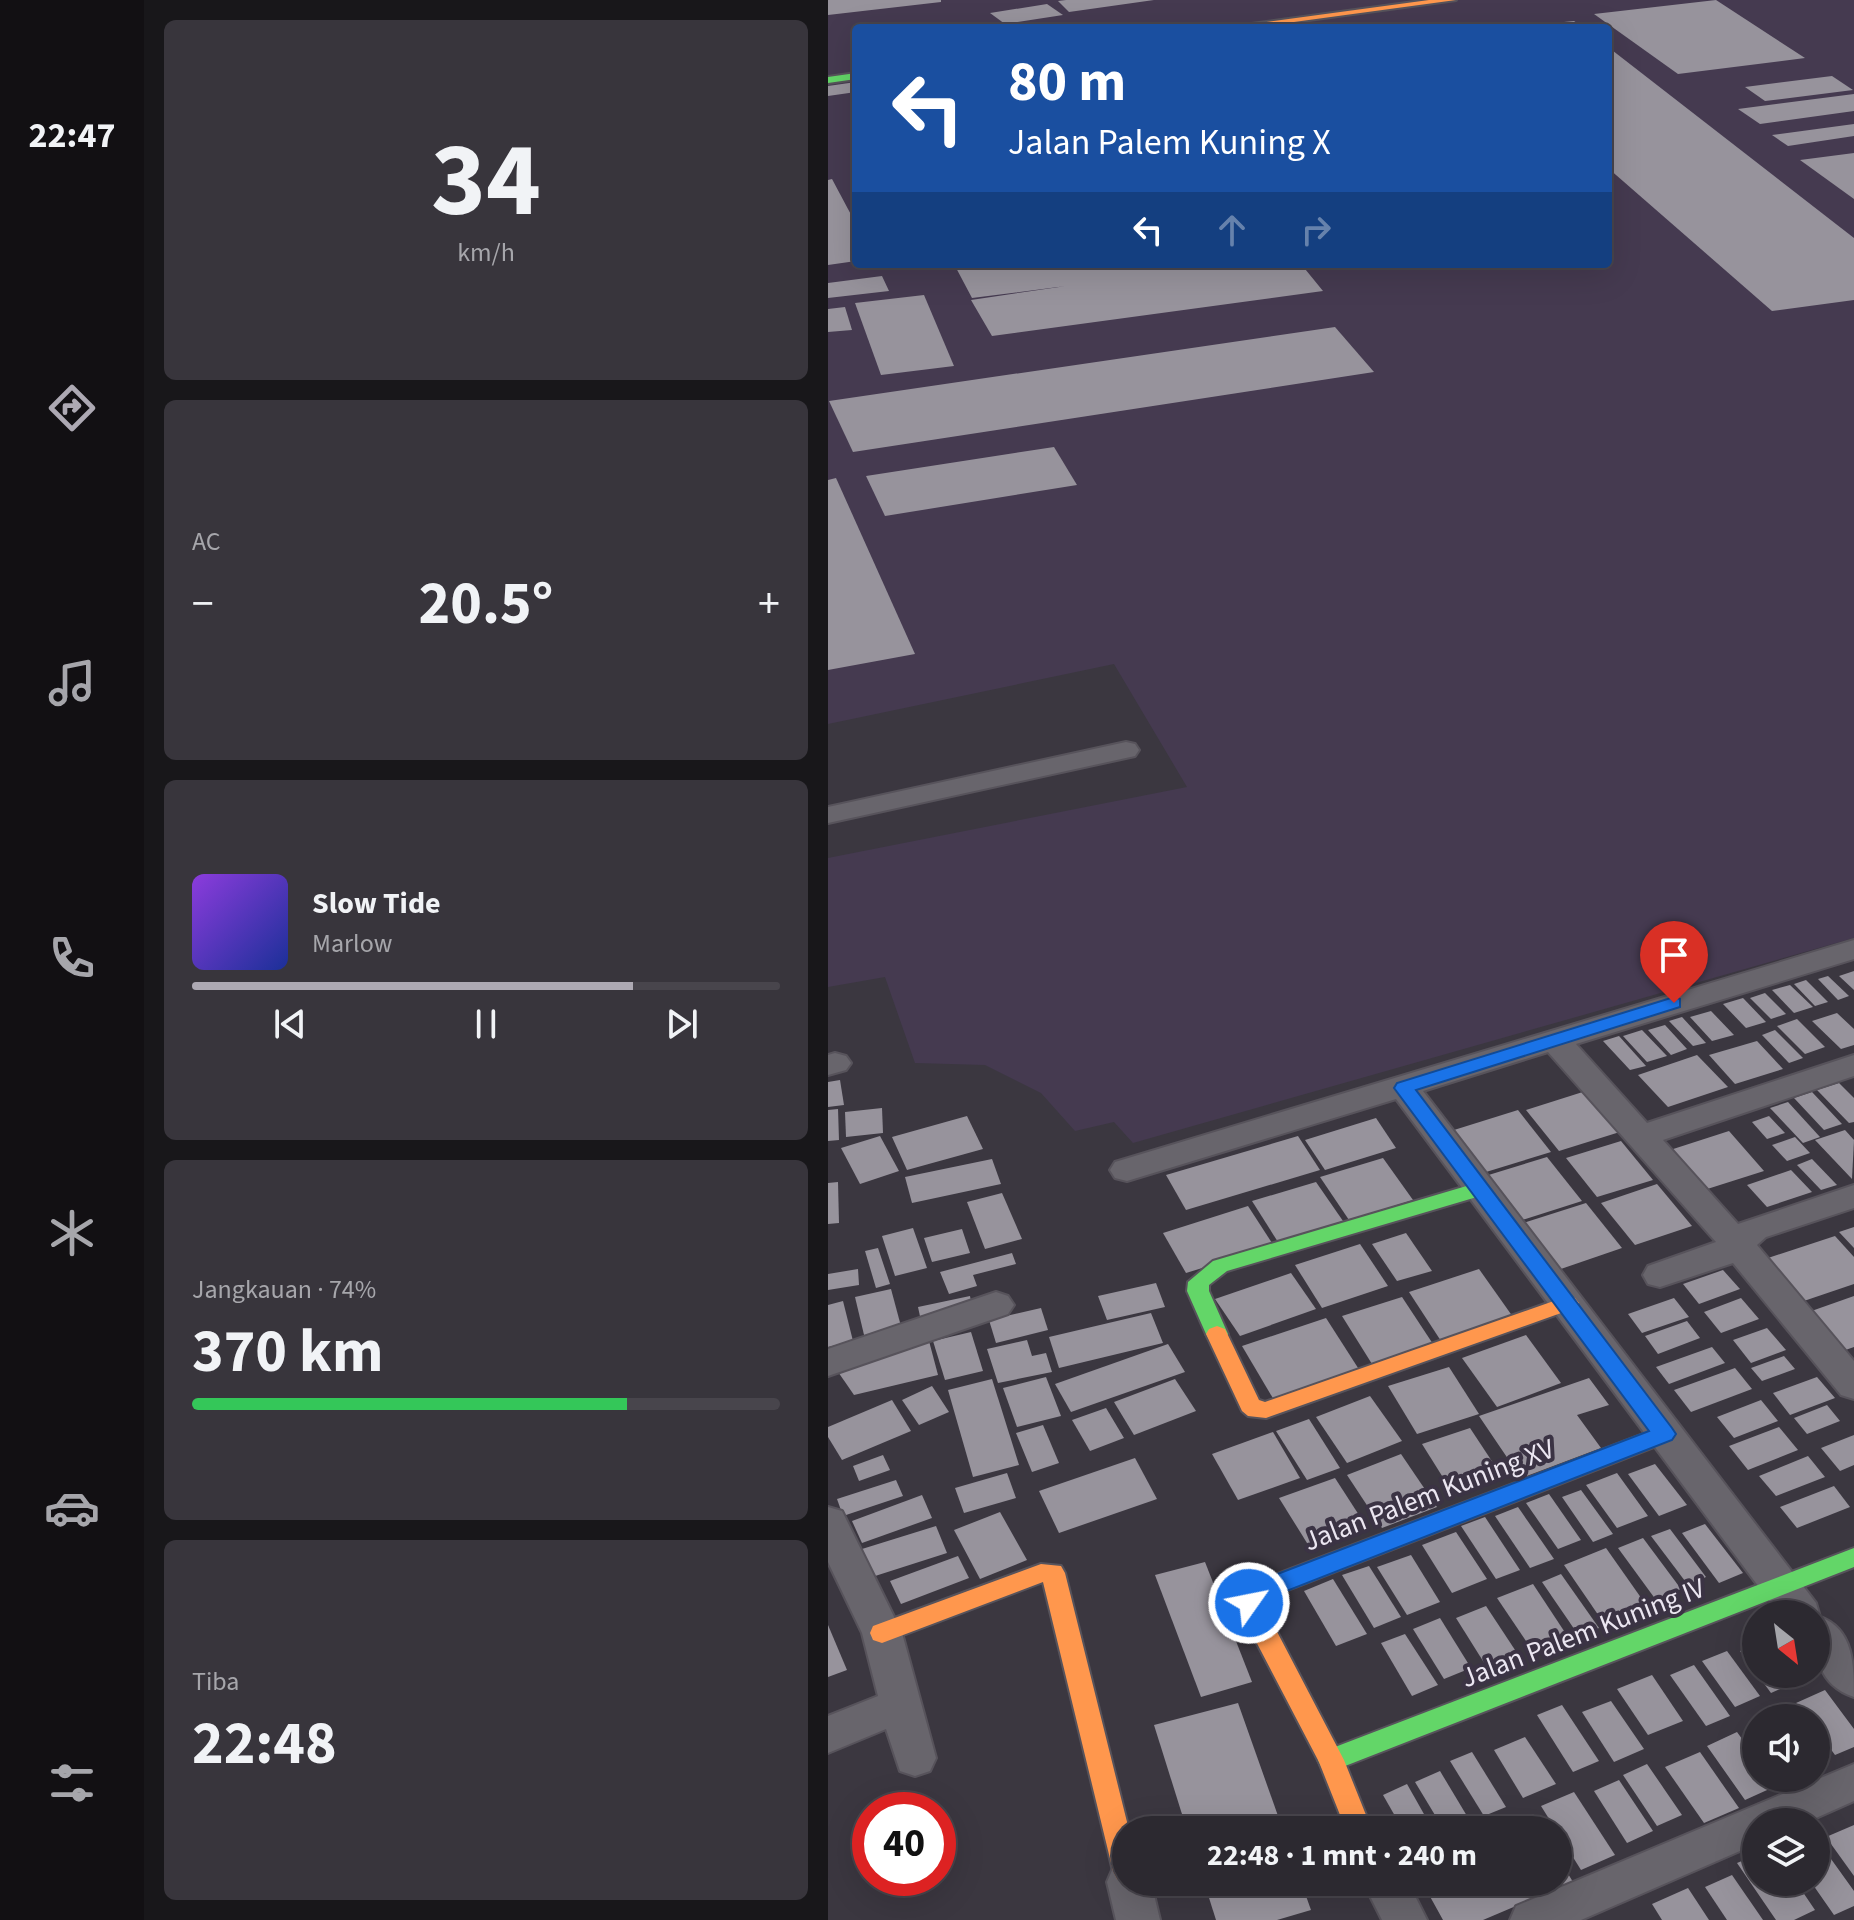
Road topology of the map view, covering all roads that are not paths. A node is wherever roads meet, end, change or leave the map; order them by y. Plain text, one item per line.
1 (1451, 0) edge
2 (1259, 24) edge
3 (852, 77) edge
4 (828, 80) edge
5 (1126, 750) dead end
6 (828, 815) edge
7 (1854, 949) edge
8 (1553, 1038) junction
9 (1854, 1065) edge
10 (1404, 1088) junction
11 (1638, 1137) junction
12 (1127, 1170) dead end
13 (1480, 1189) junction
14 (1854, 1196) edge
15 (1737, 1244) junction
16 (1660, 1275) dead end
17 (1568, 1303) junction
18 (996, 1305) dead end
19 (828, 1363) edge
20 (1849, 1374) edge
21 (1664, 1434) junction
22 (828, 1522) edge
23 (1854, 1557) edge
24 (1791, 1600) edge
25 (1742, 1617) edge
26 (882, 1633) junction
27 (1830, 1650) edge
28 (1854, 1680) edge
29 (899, 1705) junction
30 (828, 1735) edge
31 (915, 1758) dead end
32 (1331, 1760) junction
33 (1854, 1782) edge
34 (1793, 1808) edge
35 (1113, 1816) edge
36 (1353, 1816) edge
37 (1742, 1830) edge
38 (1132, 1896) edge
39 (1392, 1896) edge
40 (1138, 1920) edge
41 (1405, 1920) edge
42 (1532, 1920) edge

1 - 2 street
3 - 4 street
5 - 6 street
7 - 8 street
8 - 10 street
8 - 11 street
9 - 11 street
10 - 12 street
10 - 13 street
11 - 15 street
13 - 17 street
13 - 17 street
14 - 15 street
15 - 16 street
15 - 20 street
17 - 21 street
18 - 19 street
21 - 24 street
21 - 32 street, Jalan Palem Kuning XV
22 - 26 street
23 - 24 street, Jalan Palem Kuning IV
25 - 32 street, Jalan Palem Kuning IV
26 - 29 street
26 - 35 street
27 - 28 street
29 - 30 street
29 - 31 street
32 - 36 street, Jalan Palem Kuning XV
33 - 34 street
37 - 42 street
38 - 40 street
39 - 41 street

